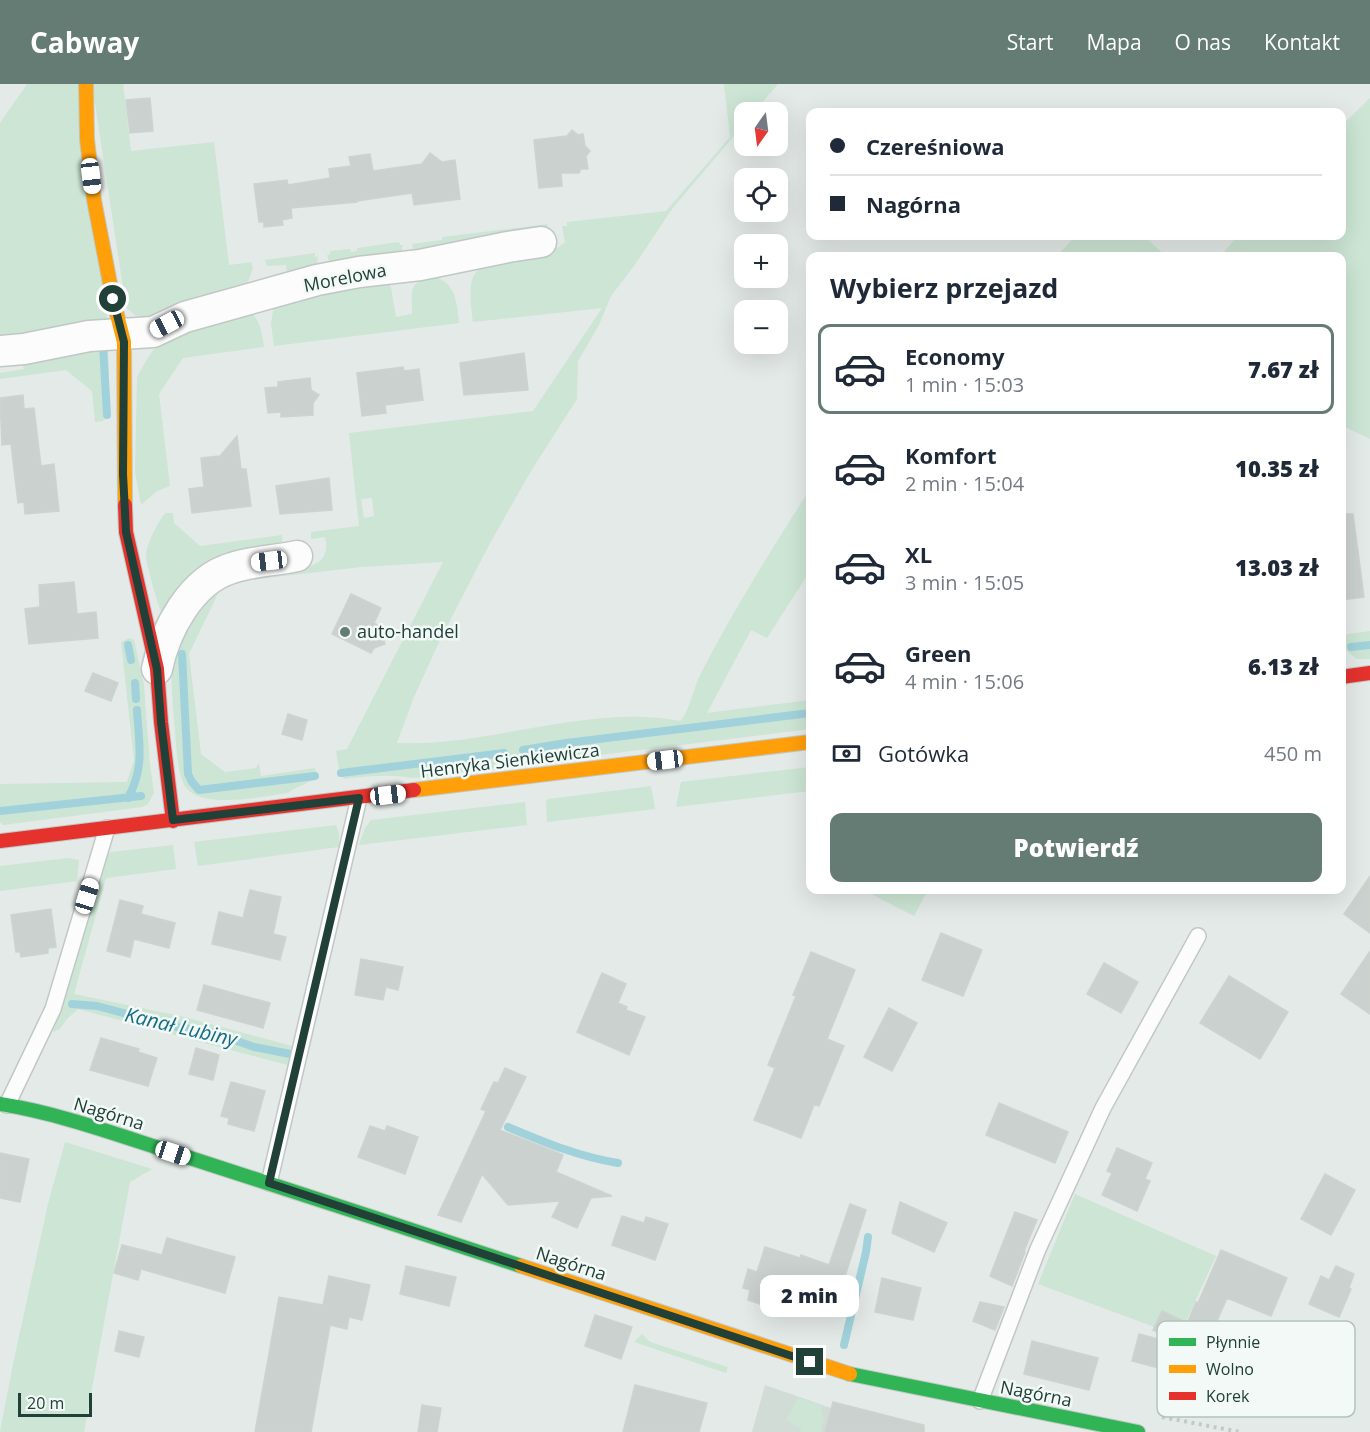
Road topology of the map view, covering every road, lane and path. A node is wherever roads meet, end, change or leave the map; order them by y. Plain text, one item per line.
1 (86, 84) edge
2 (541, 242) dead end
3 (153, 332) junction
4 (122, 333) junction
5 (0, 351) edge
6 (125, 375) junction
7 (297, 556) dead end
8 (157, 669) junction
9 (1370, 673) edge
10 (1346, 676) edge
11 (806, 742) edge
12 (359, 798) junction
13 (173, 820) junction
14 (107, 828) junction
15 (0, 841) edge
16 (1198, 936) dead end
17 (3, 1105) edge
18 (269, 1183) junction
19 (980, 1401) junction
20 (1138, 1432) edge

1 - 4 street
2 - 3 street, Morelowa
3 - 4 street, Morelowa
3 - 6 street, Morelowa
4 - 5 street, Morelowa
4 - 6 street
6 - 8 street
7 - 8 street
8 - 13 street
9 - 10 street
11 - 12 street, Henryka Sienkiewicza
12 - 13 street, Henryka Sienkiewicza
12 - 18 lane
13 - 14 street, Henryka Sienkiewicza
14 - 15 street, Henryka Sienkiewicza
14 - 17 lane
16 - 19 lane
17 - 18 street, Nagórna
18 - 19 street, Nagórna
19 - 20 street, Nagórna

